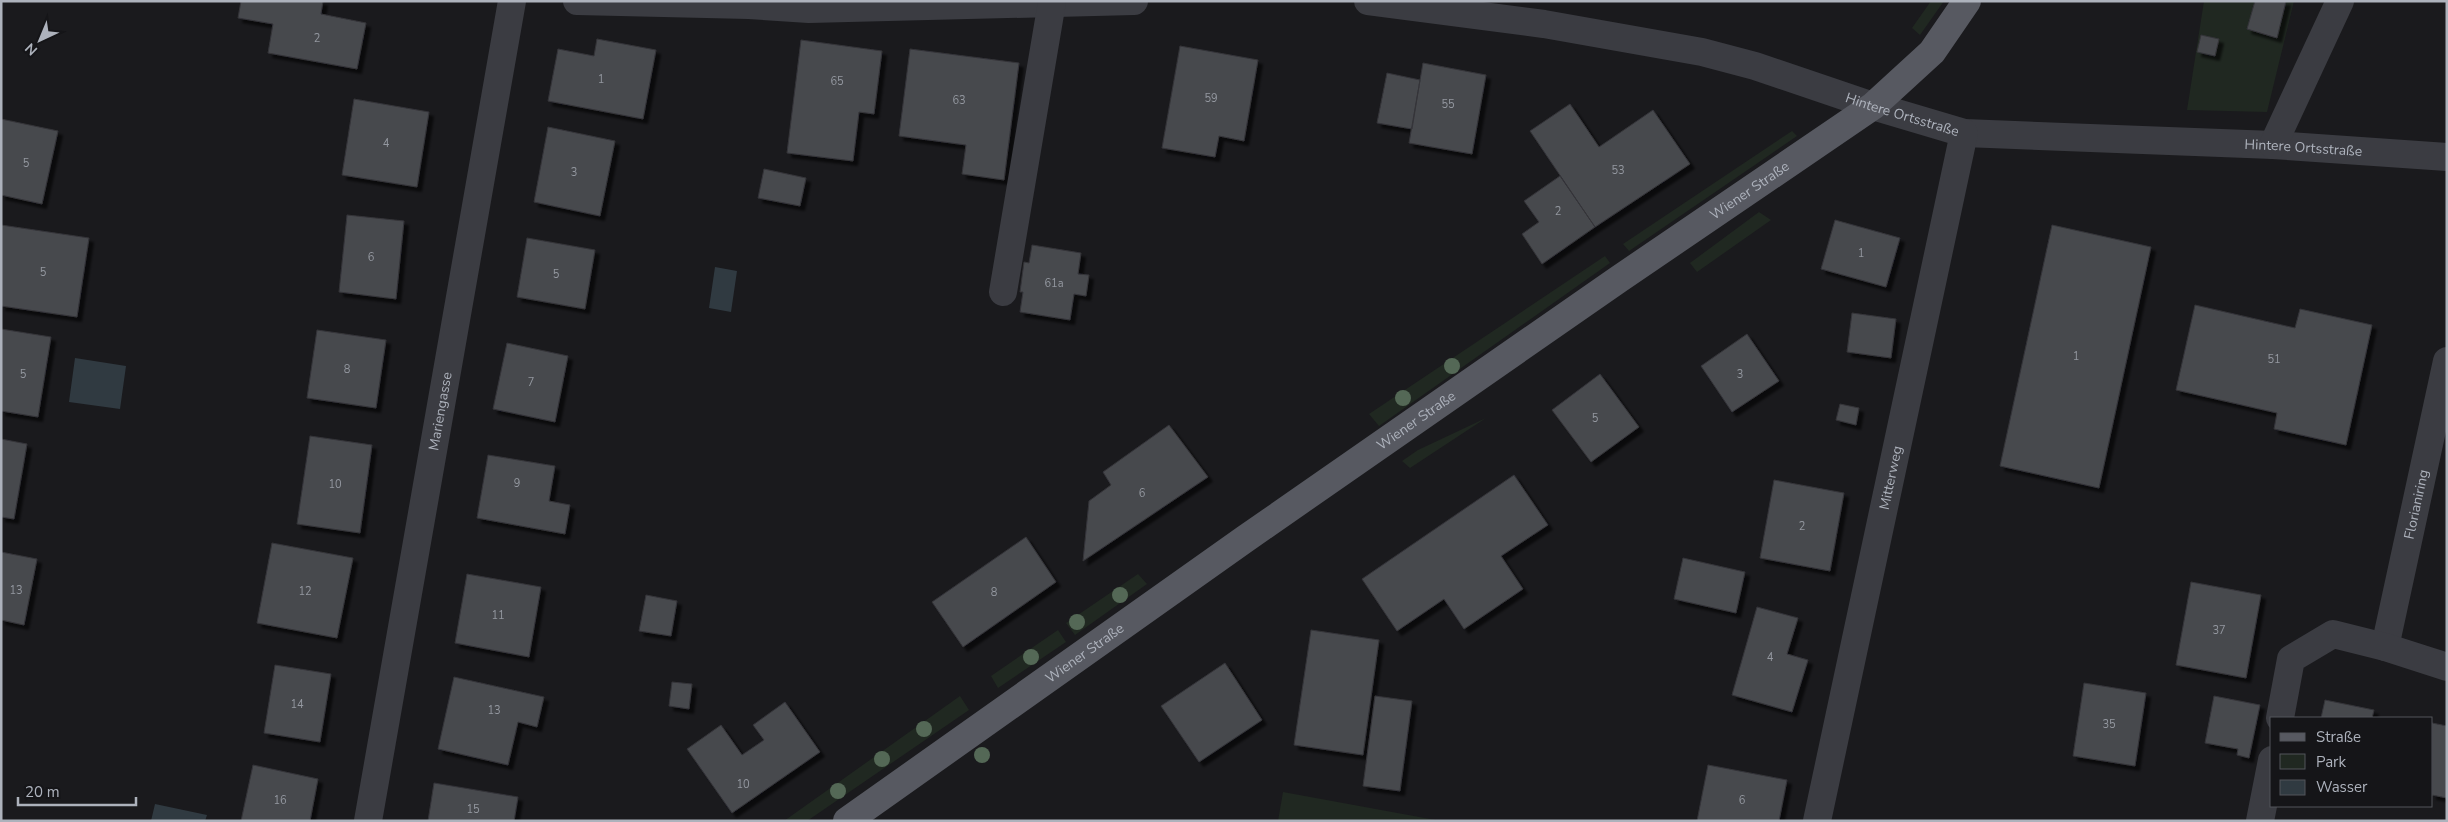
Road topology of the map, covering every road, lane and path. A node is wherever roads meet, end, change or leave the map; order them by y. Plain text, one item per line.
1 (512, 1) edge
2 (577, 1) edge
3 (1134, 1) edge
4 (1368, 1) edge
5 (1967, 1) edge
6 (2340, 1) edge
7 (1052, 2) edge
8 (1873, 106) junction
9 (1964, 133) junction
10 (2273, 145) junction
11 (2447, 157) edge
12 (1003, 292) dead end
13 (2447, 361) edge
14 (2385, 647) junction
15 (2447, 667) edge
16 (2280, 717) edge
17 (2270, 770) edge
18 (368, 821) edge
19 (847, 821) edge
20 (1817, 821) edge
21 (2260, 821) edge

1 - 18 street, Mariengasse
2 - 7 street
3 - 7 street
4 - 8 street, Hintere Ortsstraße
5 - 8 main road, Wiener Straße
6 - 10 street
7 - 12 street
8 - 9 street, Hintere Ortsstraße
8 - 19 main road, Wiener Straße
9 - 10 street, Hintere Ortsstraße
9 - 20 street, Mitterweg
10 - 11 street, Hintere Ortsstraße
13 - 14 street, Florianiring
14 - 15 street
14 - 16 street
17 - 21 street

